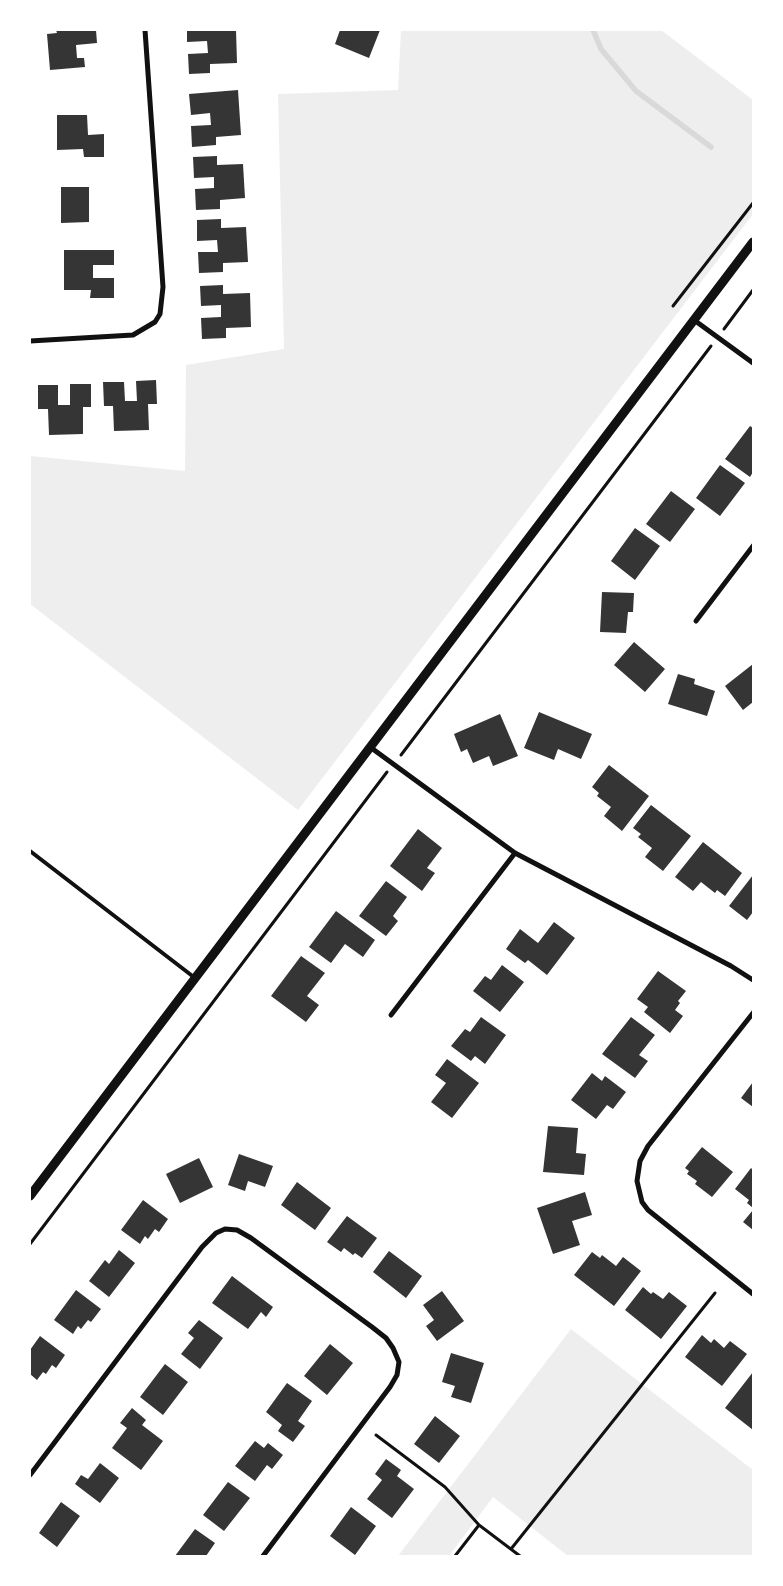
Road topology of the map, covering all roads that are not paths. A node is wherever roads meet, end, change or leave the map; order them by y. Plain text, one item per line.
1 (145, 30) edge
2 (753, 242) edge
3 (694, 320) junction
4 (30, 341) edge
5 (753, 364) edge
6 (753, 546) edge
7 (696, 621) dead end
8 (370, 746) junction
9 (30, 851) edge
10 (515, 853) junction
11 (195, 978) junction
12 (753, 980) edge
13 (753, 1013) edge
14 (391, 1015) dead end
15 (30, 1196) edge
16 (753, 1294) edge
17 (30, 1475) edge
18 (263, 1556) edge

1 - 4 street
2 - 3 street
3 - 5 street
3 - 8 street
6 - 7 street
8 - 10 street
8 - 11 street
9 - 11 lane
10 - 12 street
10 - 14 street
11 - 15 street
13 - 16 street
17 - 18 street

